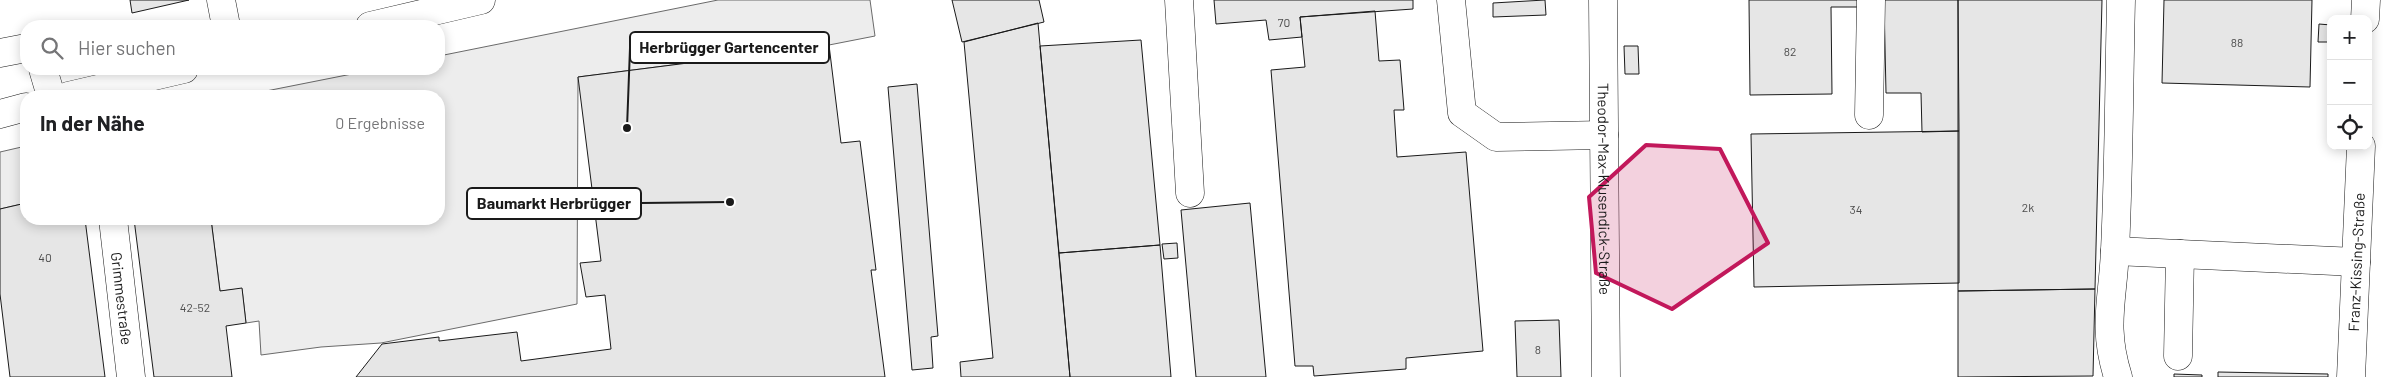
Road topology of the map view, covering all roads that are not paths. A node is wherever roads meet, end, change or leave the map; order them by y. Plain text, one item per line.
1 (221, 0) edge
2 (482, 0) edge
3 (1178, 0) edge
4 (1451, 0) edge
5 (1603, 0) edge
6 (1871, 0) edge
7 (2121, 0) edge
8 (2366, 0) edge
9 (2365, 15) edge
10 (225, 20) edge
11 (396, 20) edge
12 (20, 49) edge
13 (0, 53) edge
14 (46, 75) edge
15 (162, 75) edge
16 (49, 90) edge
17 (106, 90) edge
18 (20, 109) edge
19 (0, 114) edge
20 (1869, 115) dead end
21 (1604, 135) junction
22 (2361, 150) edge
23 (1190, 193) dead end
24 (114, 225) edge
25 (2115, 251) junction
26 (2180, 254) junction
27 (2356, 262) junction
28 (2178, 356) dead end
29 (131, 377) edge
30 (1606, 377) edge
31 (2118, 377) edge
32 (2351, 377) edge

1 - 10 street
2 - 11 street
3 - 23 street
4 - 21 street
5 - 21 street, Theodor-Max-Klusendick-Straße
6 - 20 street
7 - 25 street
8 - 9 street
12 - 13 street
14 - 16 street
15 - 17 street
18 - 19 street
21 - 30 street, Theodor-Max-Klusendick-Straße
22 - 27 street, Franz-Kissing-Straße
24 - 29 street, Grimmestraße
25 - 26 street
25 - 31 street
26 - 27 street
26 - 28 street
27 - 32 street, Franz-Kissing-Straße

